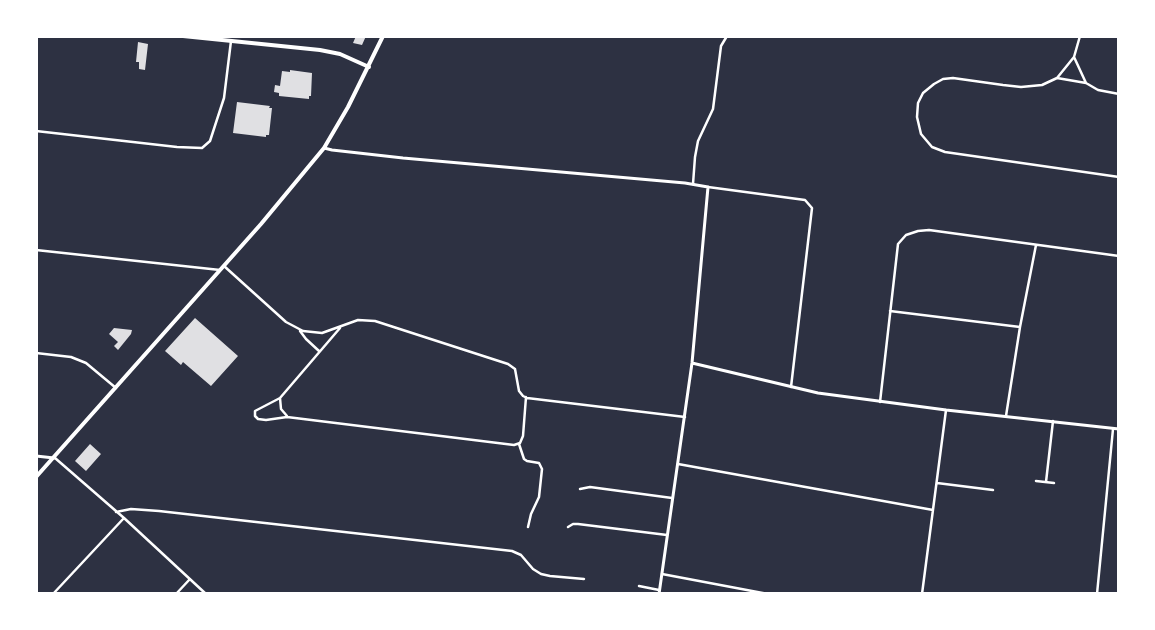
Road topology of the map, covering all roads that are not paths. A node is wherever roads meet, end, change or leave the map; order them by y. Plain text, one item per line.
1 (183, 36) edge
2 (384, 36) edge
3 (727, 36) edge
4 (1080, 36) edge
5 (232, 41) junction
6 (1074, 57) junction
7 (369, 67) junction
8 (1057, 78) junction
9 (1086, 83) junction
10 (1119, 94) edge
11 (36, 131) edge
12 (324, 148) junction
13 (1119, 178) edge
14 (693, 184) junction
15 (708, 187) junction
16 (1036, 245) junction
17 (36, 250) edge
18 (1119, 256) edge
19 (224, 266) junction
20 (220, 270) junction
21 (890, 311) junction
22 (342, 327) junction
23 (1020, 327) junction
24 (300, 330) junction
25 (319, 351) junction
26 (36, 352) edge
27 (692, 363) junction
28 (791, 387) junction
29 (116, 388) junction
30 (526, 397) junction
31 (280, 398) junction
32 (880, 402) junction
33 (946, 410) junction
34 (1006, 416) junction
35 (287, 417) junction
36 (685, 417) junction
37 (1053, 421) junction
38 (1113, 428) junction
39 (1119, 428) edge
40 (519, 444) junction
41 (36, 456) edge
42 (55, 458) junction
43 (678, 464) junction
44 (36, 477) edge
45 (1036, 481) dead end
46 (1046, 482) junction
47 (937, 483) junction
48 (1054, 483) dead end
49 (580, 489) dead end
50 (993, 490) dead end
51 (673, 498) junction
52 (934, 510) junction
53 (116, 512) junction
54 (124, 518) junction
55 (528, 526) dead end
56 (568, 527) dead end
57 (667, 535) junction
58 (662, 574) junction
59 (584, 578) dead end
60 (190, 579) junction
61 (639, 586) dead end
62 (659, 592) edge
63 (53, 594) edge
64 (176, 594) edge
65 (206, 594) edge
66 (768, 594) edge
67 (922, 594) edge
68 (1097, 594) edge

1 - 5 main road
2 - 7 main road
3 - 14 street
4 - 6 street
5 - 7 main road
5 - 11 street
6 - 8 street
6 - 9 street
7 - 12 main road
8 - 9 street
8 - 13 street
9 - 10 street
12 - 14 street
12 - 19 main road
14 - 15 street
15 - 27 street
15 - 28 street
16 - 18 street
16 - 21 street
16 - 23 street
17 - 20 street
19 - 20 main road
19 - 24 street
20 - 29 main road
21 - 23 street
21 - 32 street
22 - 24 street
22 - 25 street
22 - 30 street
23 - 34 street
24 - 25 street
25 - 31 street
26 - 29 street
27 - 28 street
27 - 36 street
28 - 32 street
29 - 42 main road
30 - 36 street
30 - 40 street
31 - 35 street
31 - 35 street
32 - 33 street
33 - 34 street
33 - 47 street
34 - 37 street
35 - 40 street
36 - 43 street
37 - 38 street
37 - 46 street
38 - 39 street
38 - 68 street
40 - 55 street
41 - 42 street
42 - 44 main road
42 - 53 street
43 - 51 street
43 - 52 street
45 - 46 street
46 - 48 street
47 - 50 street
47 - 52 street
49 - 51 street
51 - 57 street
52 - 67 street
53 - 54 street
53 - 59 street
54 - 60 street
54 - 63 street
56 - 57 street
57 - 58 street
58 - 62 street
58 - 66 street
60 - 64 street
60 - 65 street
61 - 62 street

